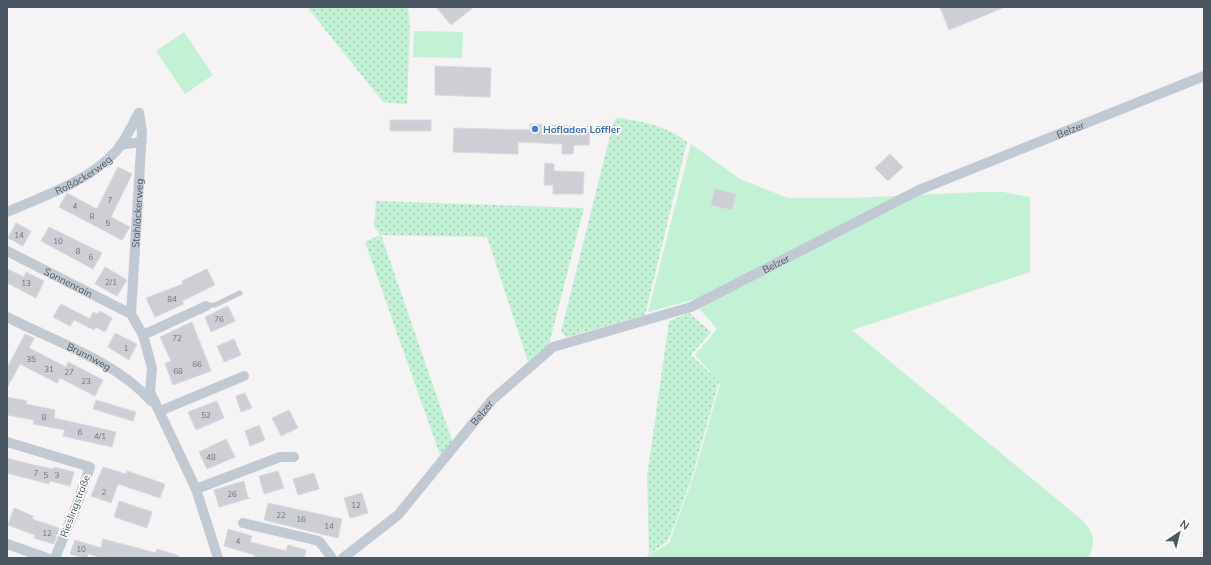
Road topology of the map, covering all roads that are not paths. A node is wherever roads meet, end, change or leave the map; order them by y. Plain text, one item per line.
1 (1204, 76) edge
2 (139, 112) joint
3 (142, 142) junction
4 (120, 145) junction
5 (7, 212) edge
6 (7, 251) edge
7 (240, 293) dead end
8 (206, 306) joint
9 (131, 314) junction
10 (7, 317) edge
11 (143, 335) junction
12 (244, 376) dead end
13 (160, 411) junction
14 (7, 442) edge
15 (294, 457) dead end
16 (196, 489) junction
17 (243, 523) dead end
18 (7, 544) edge
19 (47, 558) edge
20 (54, 558) edge
21 (218, 558) edge
22 (332, 558) edge
23 (343, 558) edge

1 - 23 street, Belzer
2 - 3 street, Stahläckerweg
2 - 4 street, Roßäckerweg
3 - 4 street
3 - 9 street, Stahläckerweg
4 - 5 street, Roßäckerweg
6 - 9 street, Sonnenrain
7 - 8 lane
8 - 11 street
9 - 11 street, Brunnweg
10 - 13 street, Brunnweg
11 - 13 street, Brunnweg
12 - 13 street
13 - 16 street, Brunnweg
14 - 20 street, Rieslingstraße
15 - 16 street
16 - 21 street, Brunnweg
17 - 22 street
18 - 19 street

